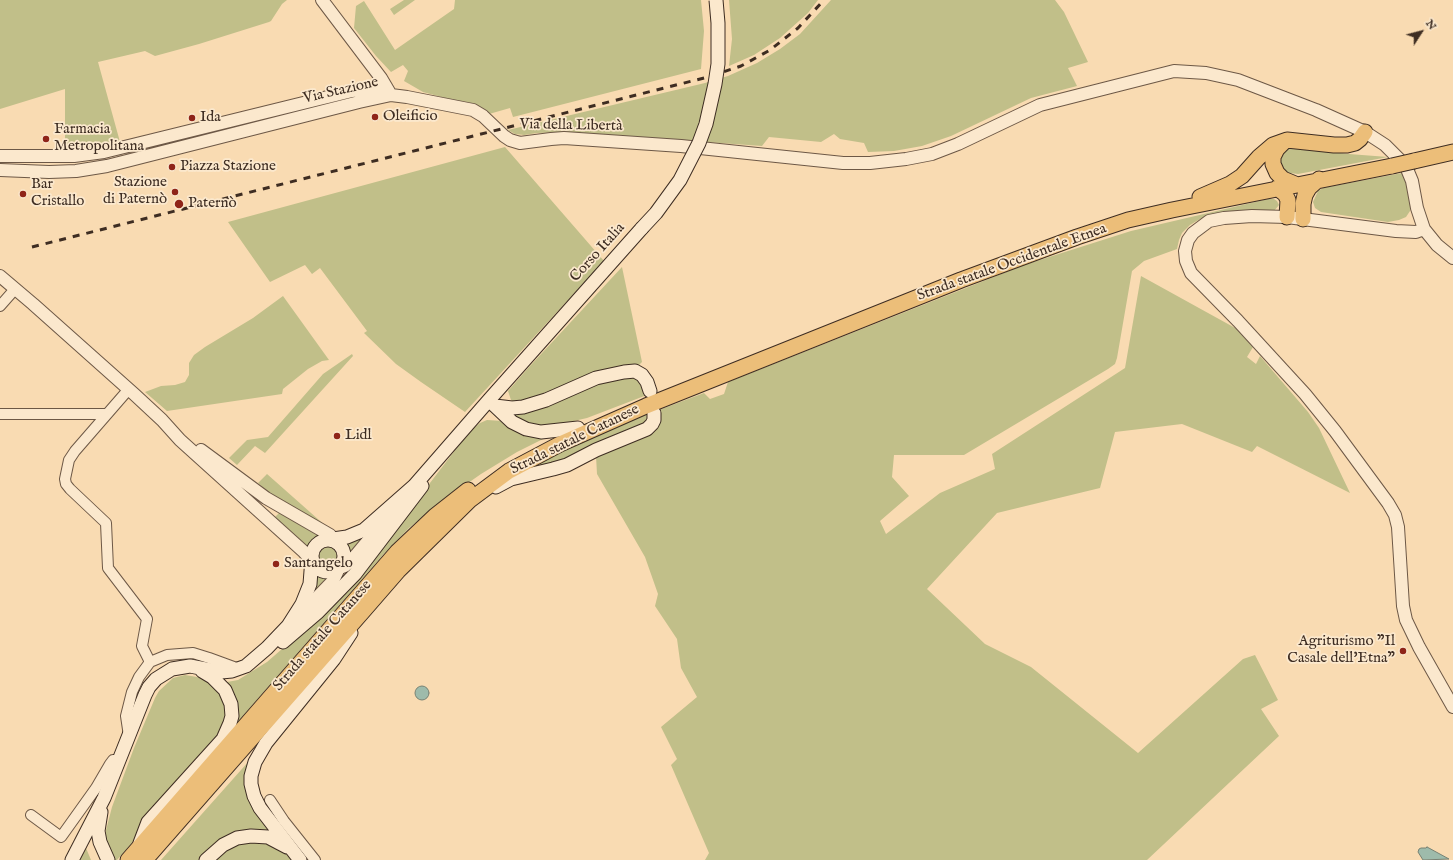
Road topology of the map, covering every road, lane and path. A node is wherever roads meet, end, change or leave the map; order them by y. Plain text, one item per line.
1 (322, 0) edge
2 (716, 0) edge
3 (391, 95) junction
4 (1365, 132) junction
5 (1287, 140) junction
6 (1453, 152) edge
7 (0, 156) edge
8 (0, 170) edge
9 (1319, 179) junction
10 (1295, 184) junction
11 (1277, 188) junction
12 (1172, 210) junction
13 (1287, 217) junction
14 (1303, 219) junction
15 (1424, 229) junction
16 (1453, 258) edge
17 (0, 270) edge
18 (0, 276) edge
19 (15, 289) junction
20 (33, 304) junction
21 (0, 306) edge
22 (128, 390) junction
23 (650, 391) dead end
24 (492, 403) junction
25 (650, 410) junction
26 (0, 414) edge
27 (107, 414) junction
28 (162, 420) junction
29 (578, 428) junction
30 (455, 439) junction
31 (414, 486) junction
32 (333, 541) junction
33 (313, 561) junction
34 (338, 569) junction
35 (398, 571) junction
36 (365, 609) junction
37 (288, 626) junction
38 (150, 662) junction
39 (242, 667) junction
40 (197, 668) junction
41 (1453, 707) edge
42 (129, 736) junction
43 (119, 761) junction
44 (104, 798) junction
45 (270, 800) dead end
46 (31, 815) dead end
47 (89, 828) junction
48 (142, 854) edge
49 (296, 855) edge
50 (72, 860) edge
51 (101, 860) edge
52 (108, 860) edge
53 (128, 860) edge
54 (206, 860) edge
55 (315, 860) edge

1 - 3 street
2 - 24 main road, Corso Italia, bridge
3 - 4 street, Via della Libertà
3 - 7 street, Via Stazione
3 - 8 street, Via Stazione
4 - 5 main road
4 - 15 street, Via della Libertà
5 - 10 main road
5 - 12 main road
6 - 9 main road, Strada statale Occidentale Etnea, bridge
9 - 10 main road, Strada statale Occidentale Etnea
9 - 14 main road
10 - 11 main road, Strada statale Occidentale Etnea
11 - 12 main road, Strada statale Occidentale Etnea
11 - 13 main road
12 - 25 main road, Strada statale Occidentale Etnea
13 - 14 street
13 - 41 street
14 - 15 street
15 - 16 street
17 - 20 street
18 - 19 street
19 - 20 street
19 - 21 street
20 - 22 street
22 - 27 street
22 - 28 street
23 - 24 main road
24 - 29 main road
24 - 30 main road, Corso Italia
25 - 29 main road, Strada statale Catanese
25 - 35 main road, Strada statale Catanese
25 - 35 main road
26 - 27 street
27 - 38 street
28 - 32 street
28 - 33 street
29 - 48 main road, Strada statale Catanese
30 - 31 main road, Corso Italia
30 - 39 main road
31 - 32 main road, Corso Italia
31 - 34 street
32 - 33 main road
32 - 34 main road
33 - 34 main road
33 - 37 main road
34 - 37 street
35 - 36 main road, Strada statale Catanese
36 - 48 main road, Strada statale Catanese
36 - 49 main road
37 - 39 main road
38 - 39 street
38 - 42 street
39 - 40 main road
40 - 42 main road
40 - 48 main road
42 - 43 main road
43 - 44 main road
43 - 46 street
44 - 47 main road
44 - 52 main road
45 - 55 street
47 - 50 main road
47 - 51 main road
48 - 53 main road, Strada statale Catanese
49 - 54 main road

